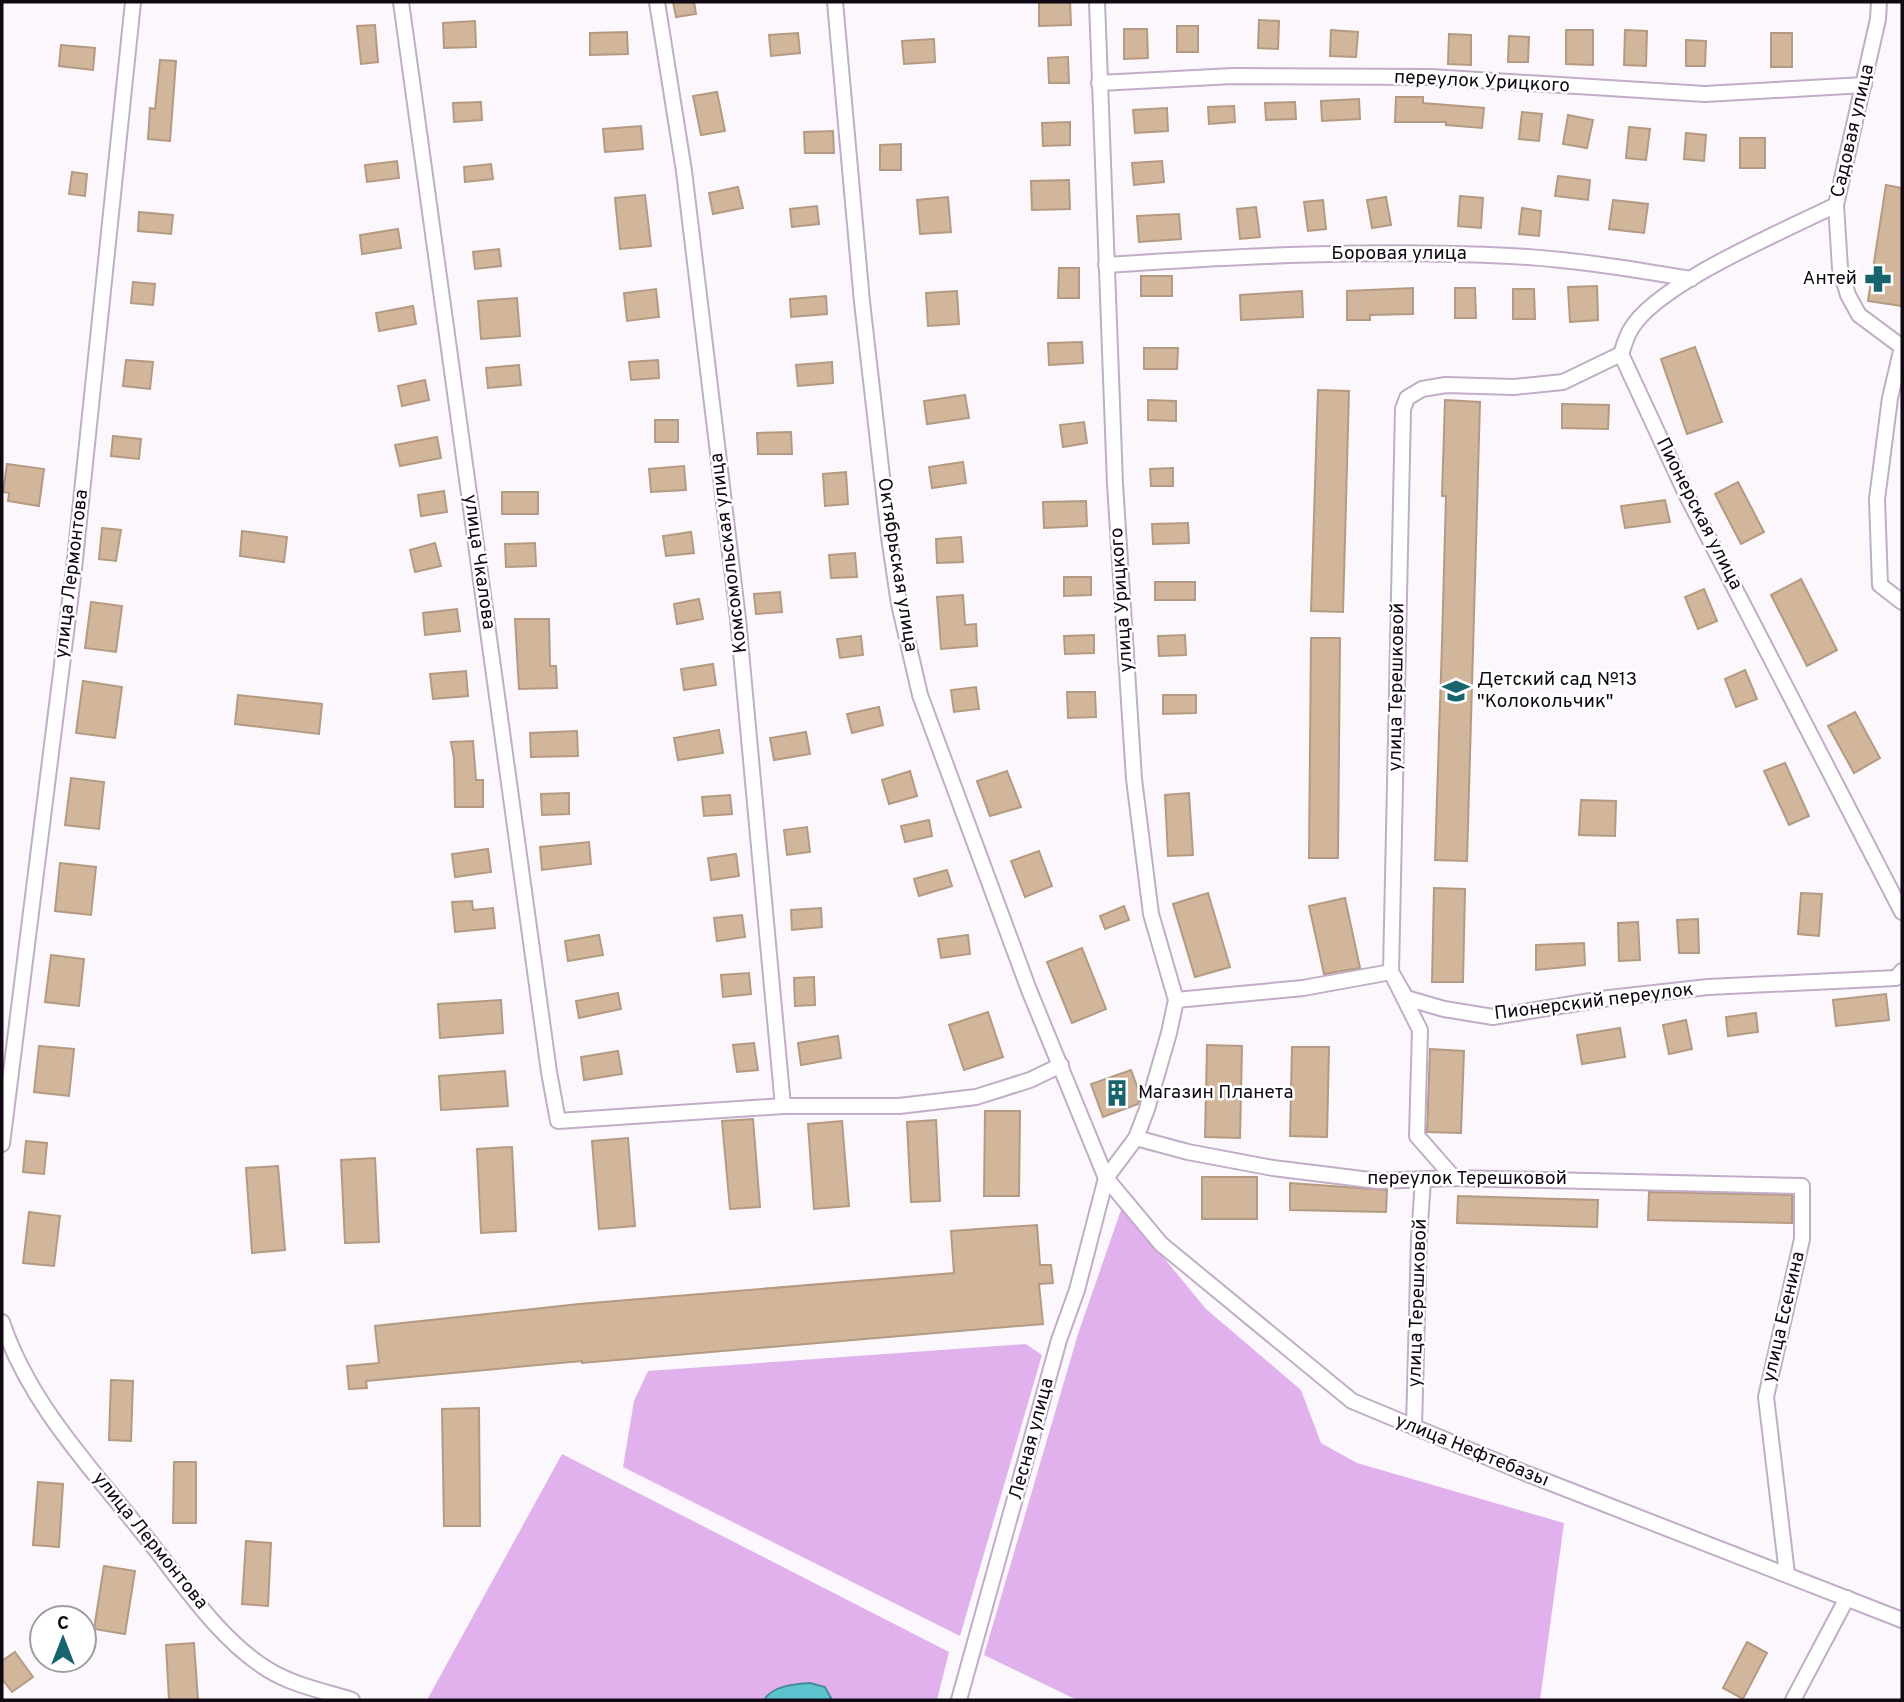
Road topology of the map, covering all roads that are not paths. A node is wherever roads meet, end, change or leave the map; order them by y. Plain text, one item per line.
1 (133, 2) edge
2 (401, 2) edge
3 (657, 2) edge
4 (835, 2) edge
5 (1097, 2) edge
6 (1879, 2) edge
7 (1099, 83) junction
8 (1864, 85) junction
9 (1836, 205) junction
10 (1106, 265) junction
11 (1691, 279) junction
12 (1621, 354) junction
13 (1902, 602) edge
14 (1902, 912) edge
15 (1902, 971) edge
16 (1391, 972) junction
17 (1176, 1000) junction
18 (1061, 1065) junction
19 (783, 1106) junction
20 (1136, 1138) junction
21 (2, 1144) edge
22 (1107, 1178) junction
23 (1454, 1178) junction
24 (1423, 1180) junction
25 (1802, 1186) joint
26 (2, 1322) edge
27 (1414, 1427) junction
28 (1787, 1574) junction
29 (1847, 1598) junction
30 (1902, 1620) edge
31 (352, 1700) edge
32 (959, 1700) edge
33 (1793, 1700) edge

1 - 21 street, улица Лермонтова
2 - 19 street, улица Чкалова
3 - 19 street, Комсомольская улица
4 - 18 street, Октябрьская улица
5 - 7 street, улица Урицкого
6 - 8 street, Садовая улица
7 - 8 street, переулок Урицкого
7 - 10 street, улица Урицкого
8 - 9 street, Садовая улица
9 - 11 street
9 - 13 street, Садовая улица
10 - 11 street, Боровая улица
10 - 17 street, улица Урицкого
11 - 12 street
12 - 14 street, Пионерская улица
12 - 16 street, улица Терешковой
15 - 16 street, Пионерский переулок
16 - 17 street
16 - 23 street, улица Терешковой
17 - 20 street, улица Урицкого
18 - 19 street
18 - 22 street, Октябрьская улица
20 - 22 street, улица Урицкого
20 - 24 street, переулок Терешковой
22 - 27 street, улица Нефтебазы
22 - 32 street, Лесная улица
23 - 24 street, переулок Терешковой
23 - 25 street, переулок Терешковой
24 - 27 street, улица Терешковой
25 - 28 street, улица Есенина
26 - 31 street, улица Лермонтова
27 - 28 street, улица Нефтебазы
28 - 29 street, улица Нефтебазы
29 - 30 street, улица Нефтебазы
29 - 33 street

